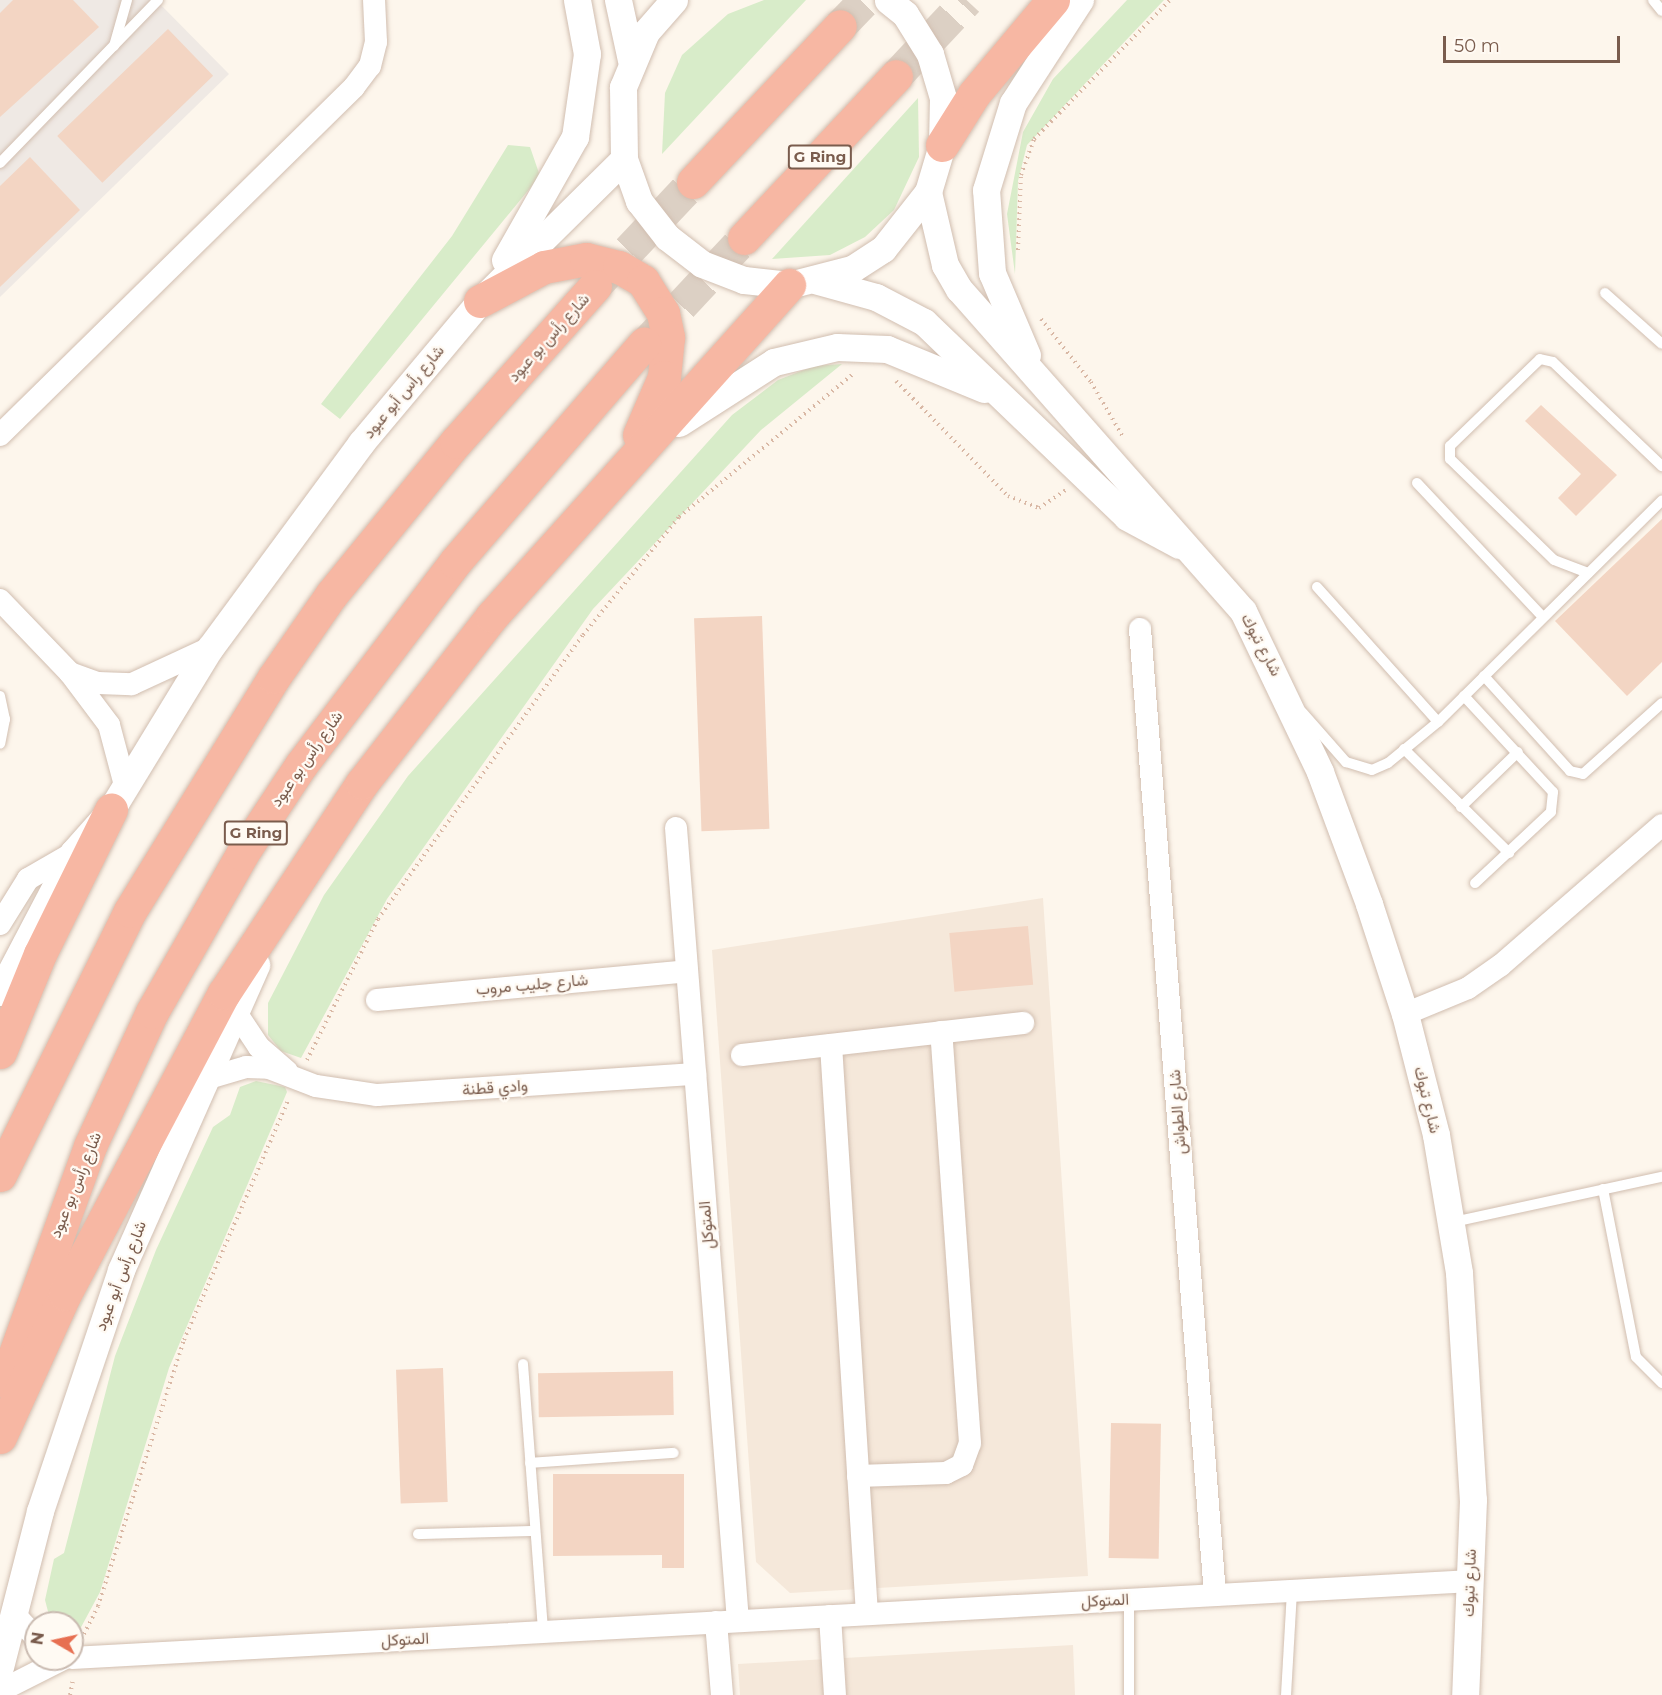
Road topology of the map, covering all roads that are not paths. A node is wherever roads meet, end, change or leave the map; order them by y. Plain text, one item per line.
1 (127, 0) edge
2 (158, 0) edge
3 (374, 0) edge
4 (577, 0) edge
5 (618, 0) edge
6 (674, 0) edge
7 (888, 0) edge
8 (1053, 0) edge
9 (1080, 0) edge
10 (1653, 0) edge
11 (1662, 11) edge
12 (840, 26) tunnel mouth
13 (113, 48) junction
14 (631, 60) junction
15 (897, 76) tunnel mouth
16 (942, 146) junction
17 (624, 159) junction
18 (0, 163) edge
19 (693, 182) tunnel mouth
20 (928, 192) junction
21 (744, 238) tunnel mouth
22 (803, 283) junction
23 (595, 286) tunnel mouth
24 (1605, 293) dead end
25 (480, 301) junction
26 (644, 344) tunnel mouth
27 (1662, 344) edge
28 (1005, 401) junction
29 (1056, 402) junction
30 (0, 435) edge
31 (626, 464) junction
32 (1662, 466) edge
33 (1417, 483) dead end
34 (1662, 500) edge
35 (1196, 554) junction
36 (1588, 573) junction
37 (1317, 587) dead end
38 (4, 611) edge
39 (1543, 617) junction
40 (1140, 629) dead end
41 (210, 648) junction
42 (70, 673) junction
43 (1484, 676) junction
44 (1285, 691) junction
45 (0, 696) edge
46 (1464, 696) junction
47 (1662, 703) edge
48 (1438, 722) junction
49 (0, 744) edge
50 (1404, 749) junction
51 (1518, 752) junction
52 (118, 797) junction
53 (1461, 807) junction
54 (676, 828) dead end
55 (1657, 834) edge
56 (73, 852) junction
57 (1509, 853) junction
58 (1475, 883) dead end
59 (284, 902) junction
60 (0, 924) edge
61 (687, 971) junction
62 (0, 992) edge
63 (377, 1000) dead end
64 (235, 1011) junction
65 (1405, 1014) junction
66 (1023, 1023) dead end
67 (941, 1032) junction
68 (831, 1045) junction
69 (0, 1052) edge
70 (742, 1055) dead end
71 (695, 1074) junction
72 (298, 1079) junction
73 (202, 1080) junction
74 (0, 1175) edge
75 (1662, 1177) edge
76 (1603, 1189) junction
77 (1453, 1222) junction
78 (523, 1364) dead end
79 (1662, 1383) edge
80 (0, 1400) edge
81 (0, 1437) edge
82 (674, 1453) dead end
83 (530, 1463) junction
84 (858, 1476) junction
85 (535, 1531) junction
86 (418, 1534) dead end
87 (1472, 1581) junction
88 (1292, 1591) junction
89 (1215, 1595) junction
90 (1129, 1600) junction
91 (13, 1612) junction
92 (867, 1614) junction
93 (830, 1616) junction
94 (727, 1622) junction
95 (24, 1624) edge
96 (543, 1632) junction
97 (84, 1657) edge
98 (0, 1666) edge
99 (42, 1671) edge
100 (0, 1691) edge
101 (722, 1695) edge
102 (835, 1695) edge
103 (1129, 1695) edge
104 (1286, 1695) edge
105 (1465, 1695) edge

1 - 13 lane
2 - 13 lane
3 - 30 street
4 - 25 street
5 - 14 street
6 - 14 street
7 - 16 street
8 - 16 highway
9 - 29 street
10 - 11 lane
12 - 19 highway
13 - 18 lane
14 - 17 street, شارع تبوك
15 - 21 highway, G Ring
16 - 20 street
17 - 22 street, شارع تبوك
17 - 25 street, شارع رأس أبو عبود
20 - 22 street
20 - 29 street, شارع تبوك
22 - 28 street, شارع تبوك
22 - 31 highway
23 - 74 highway, شارع رأس بو عبود
24 - 27 lane
25 - 31 highway
25 - 41 street, شارع رأس أبو عبود
26 - 80 highway, شارع رأس بو عبود / G Ring
28 - 31 street
28 - 35 street, شارع تبوك
29 - 35 street, شارع تبوك
31 - 59 highway
32 - 36 lane
33 - 39 lane
34 - 36 lane
35 - 44 street, شارع تبوك
36 - 39 lane
37 - 48 lane
38 - 42 street
39 - 43 lane
40 - 89 street, شارع الطواش
41 - 42 street, شارع رأس أبو عبود
41 - 52 street, شارع رأس أبو عبود
42 - 52 street
43 - 46 lane
43 - 47 lane
44 - 50 lane
44 - 65 street, شارع تبوك
45 - 49 lane
46 - 48 lane
46 - 51 lane
48 - 50 lane
50 - 53 lane
51 - 53 lane
51 - 57 lane
52 - 56 street, شارع رأس أبو عبود
52 - 69 highway
53 - 57 lane
54 - 61 street, المتوكل
55 - 65 street
56 - 60 street, شارع رأس أبو عبود
56 - 62 street, شارع رأس أبو عبود
57 - 58 lane
59 - 64 street, شارع رأس أبو عبود
59 - 81 highway
61 - 63 street, شارع جليب مروب
61 - 71 street, المتوكل
64 - 72 street, وادي قطنة
64 - 73 street, شارع رأس أبو عبود
65 - 77 street, شارع تبوك
66 - 67 street
67 - 68 street
67 - 84 street
68 - 70 street
68 - 84 street
71 - 72 street, وادي قطنة
71 - 94 street, المتوكل
72 - 73 street, وادي قطنة
73 - 91 street, شارع رأس أبو عبود
75 - 76 lane
76 - 77 lane
76 - 79 lane
77 - 87 street, شارع تبوك
78 - 83 lane
82 - 83 lane
83 - 85 lane
84 - 92 street
85 - 86 lane
85 - 96 lane
87 - 88 street, المتوكل
87 - 105 street, شارع تبوك
88 - 89 street, المتوكل
88 - 104 lane
89 - 90 street, المتوكل
90 - 92 street, المتوكل
90 - 103 lane
91 - 95 street
91 - 98 street, شارع رأس أبو عبود
92 - 93 street, المتوكل
93 - 94 street, المتوكل
93 - 102 street
94 - 96 street, المتوكل
94 - 101 street
96 - 97 street, المتوكل
99 - 100 street, المتوكل

